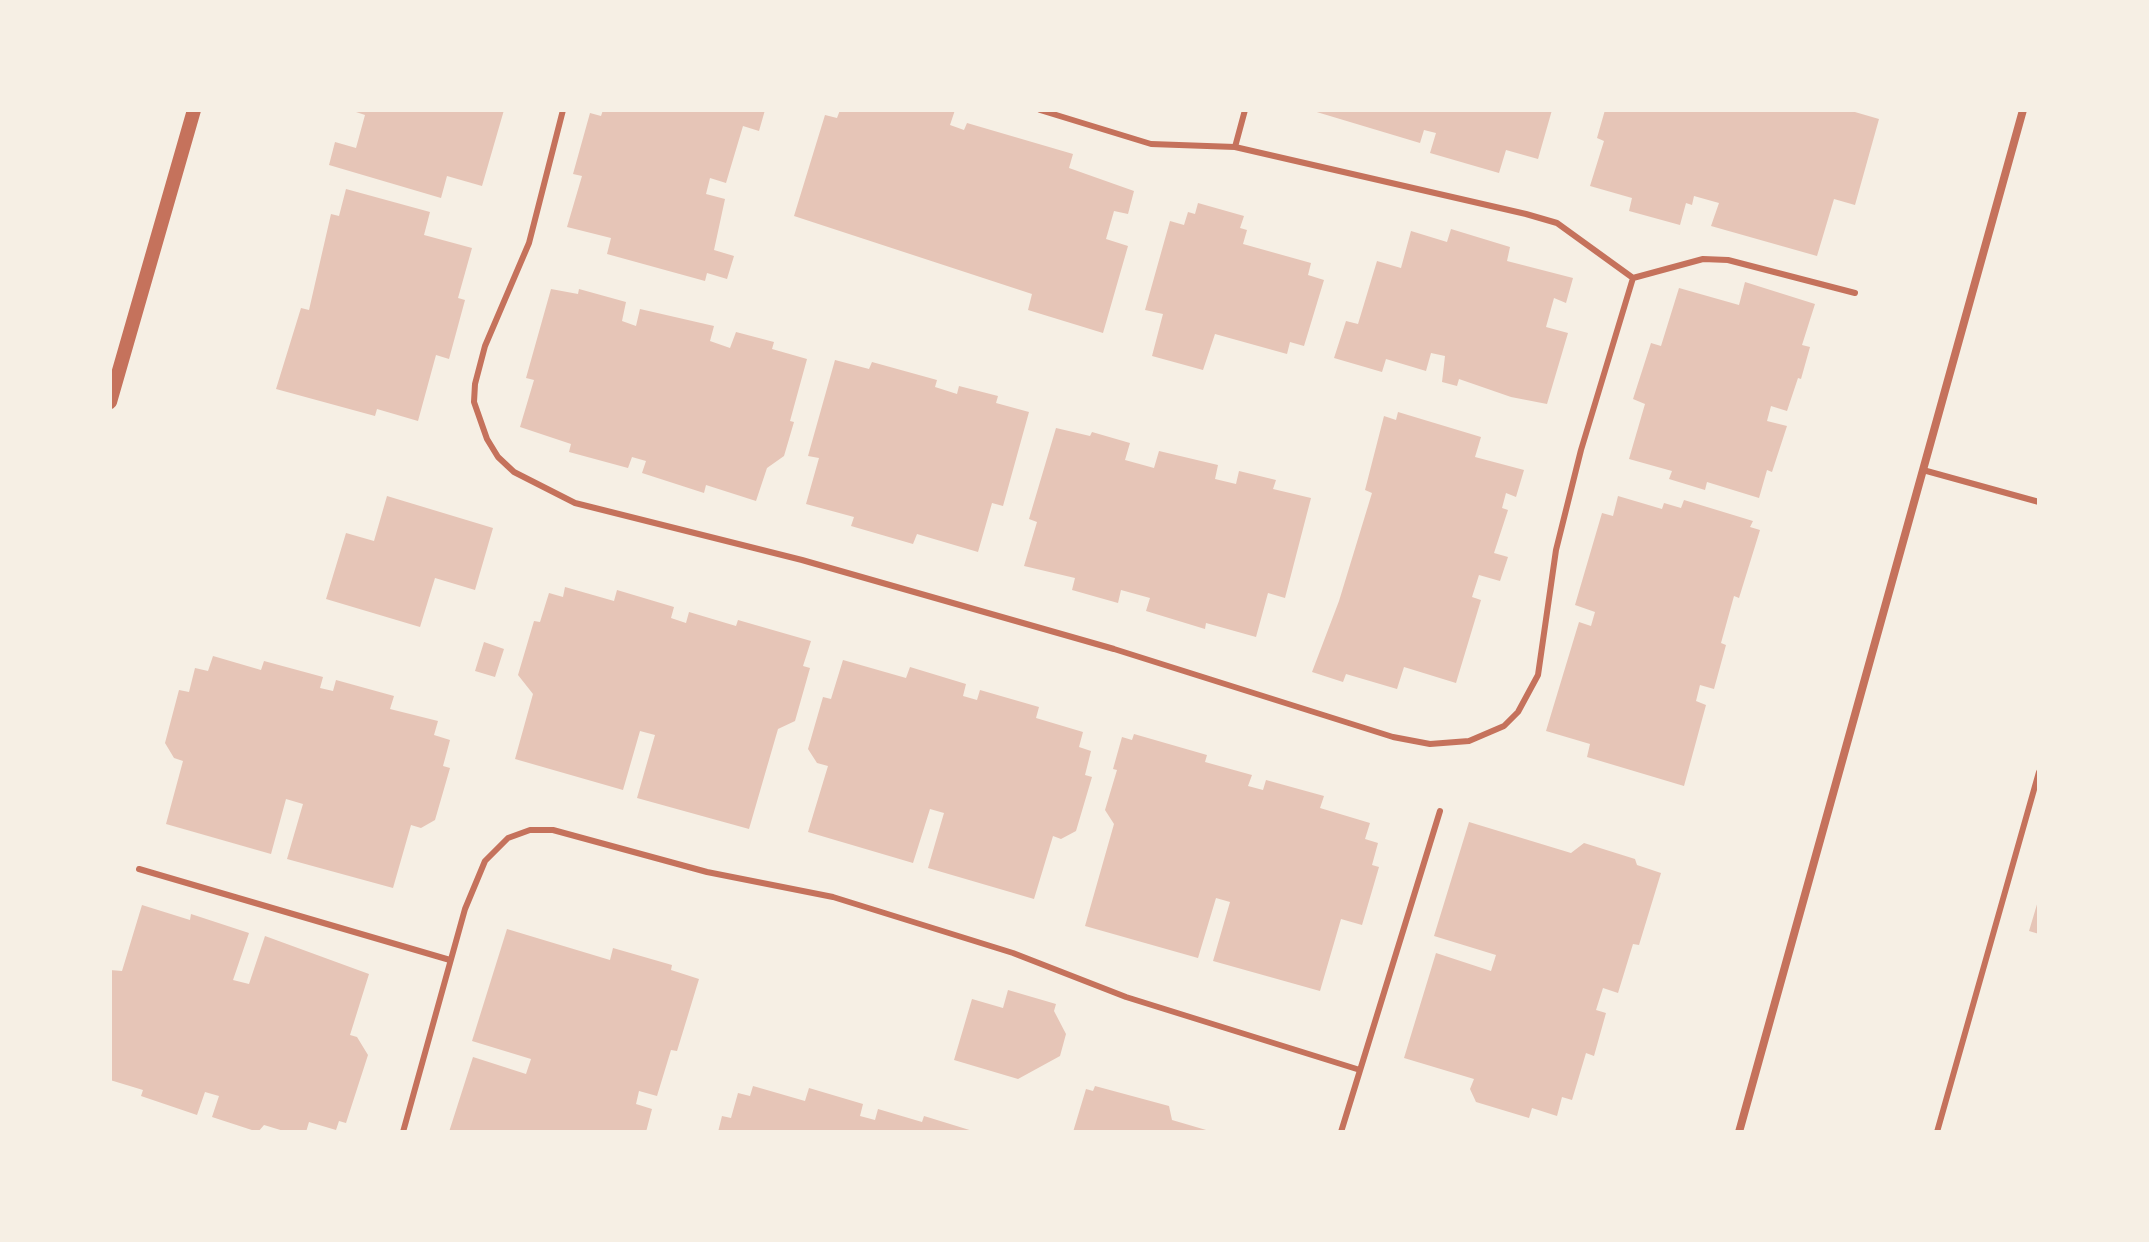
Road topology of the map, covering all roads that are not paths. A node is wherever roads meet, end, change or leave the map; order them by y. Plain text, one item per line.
1 (194, 110) edge
2 (563, 110) edge
3 (1040, 110) edge
4 (1245, 110) edge
5 (2023, 110) edge
6 (1235, 147) junction
7 (1633, 278) junction
8 (1855, 293) dead end
9 (110, 402) edge
10 (1923, 470) junction
11 (2039, 502) edge
12 (2039, 772) edge
13 (1440, 811) dead end
14 (139, 869) dead end
15 (450, 960) junction
16 (1360, 1070) junction
17 (403, 1132) edge
18 (1341, 1132) edge
19 (1739, 1132) edge
20 (1937, 1132) edge

1 - 9 street
2 - 7 lane
3 - 6 lane
4 - 6 lane
5 - 10 street
6 - 7 lane
7 - 8 lane
10 - 11 lane
10 - 19 street
12 - 20 lane
13 - 16 lane
14 - 15 lane
15 - 16 lane
15 - 17 lane
16 - 18 lane

